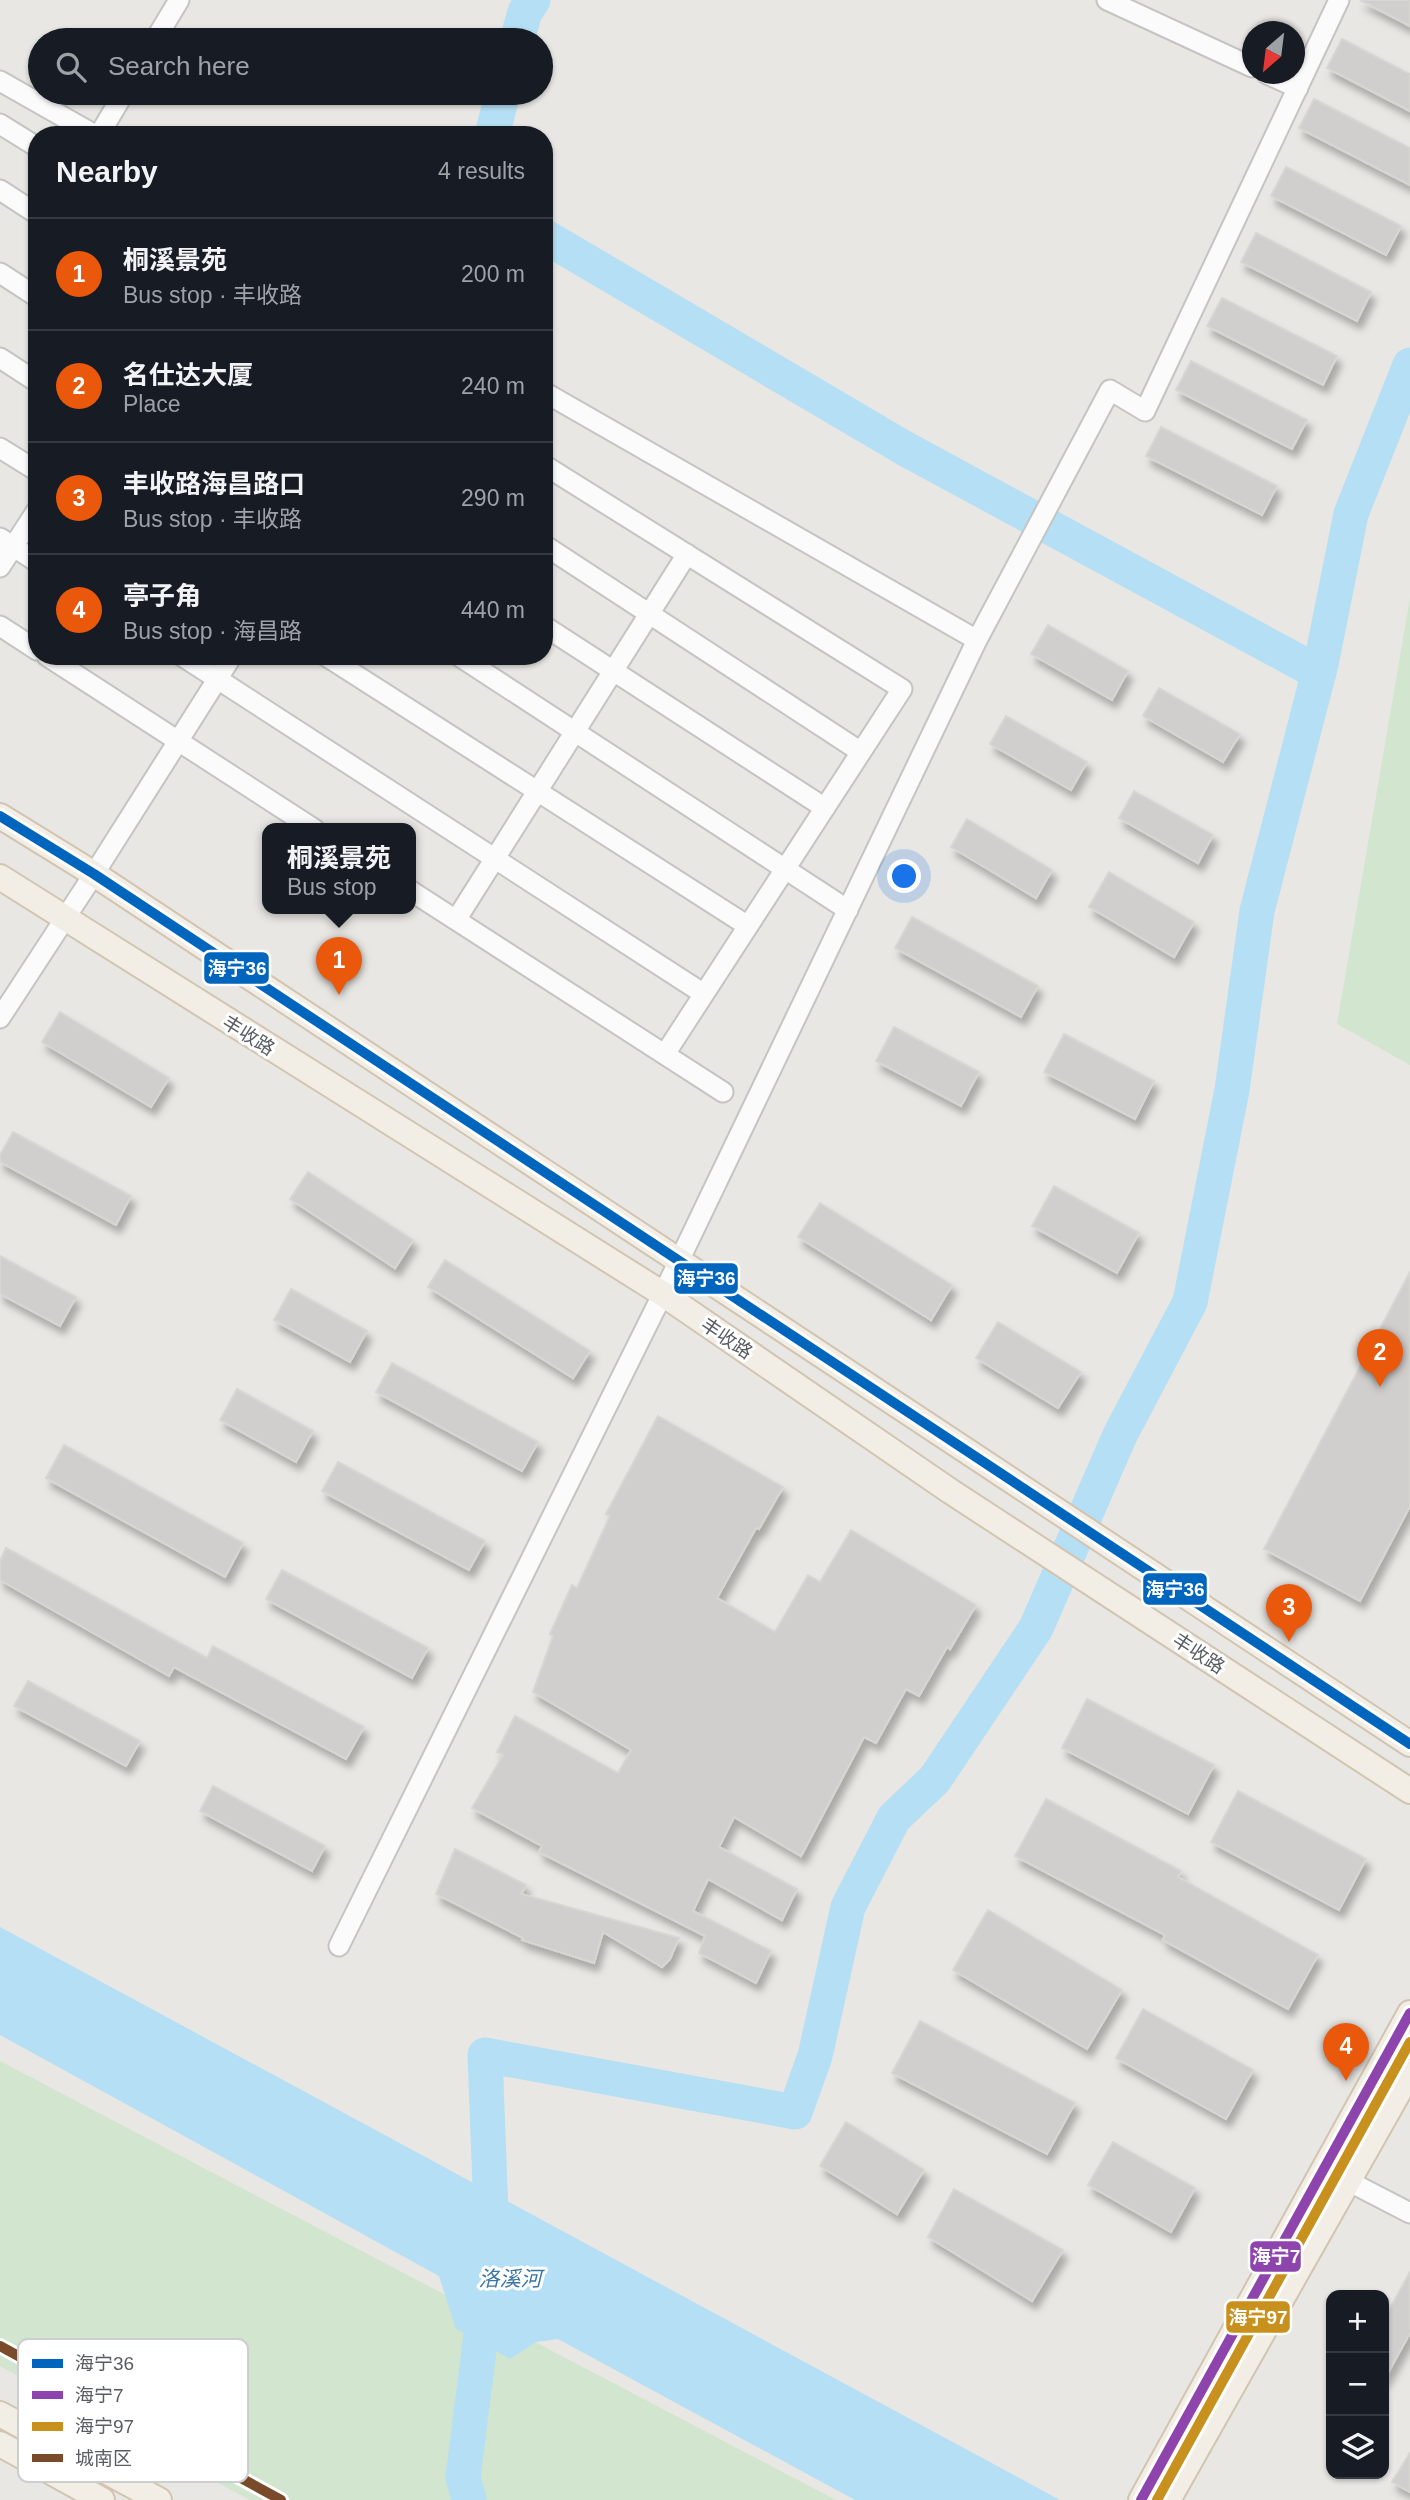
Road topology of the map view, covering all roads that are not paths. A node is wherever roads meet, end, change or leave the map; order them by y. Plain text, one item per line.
1 (179, 0) edge
2 (1107, 0) edge
3 (1339, 0) edge
4 (162, 28) edge
5 (1242, 62) edge
6 (0, 81) edge
7 (1289, 84) edge
8 (1298, 88) junction
9 (28, 97) edge
10 (43, 105) edge
11 (116, 105) edge
12 (0, 124) edge
13 (81, 126) edge
14 (103, 126) edge
15 (28, 141) edge
16 (0, 190) edge
17 (28, 208) edge
18 (0, 273) edge
19 (28, 291) edge
20 (0, 358) edge
21 (28, 376) edge
22 (553, 397) edge
23 (0, 448) edge
24 (28, 465) edge
25 (553, 471) edge
26 (28, 519) edge
27 (6, 542) edge
28 (553, 551) edge
29 (687, 554) junction
30 (28, 556) edge
31 (0, 567) edge
32 (649, 613) junction
33 (0, 626) edge
34 (553, 632) edge
35 (977, 640) junction
36 (28, 644) edge
37 (61, 665) edge
38 (196, 665) edge
39 (227, 665) edge
40 (340, 665) edge
41 (473, 665) edge
42 (613, 671) junction
43 (218, 679) junction
44 (575, 731) junction
45 (178, 741) junction
46 (861, 752) junction
47 (537, 791) junction
48 (825, 808) junction
49 (0, 816) edge
50 (305, 823) edge
51 (495, 858) junction
52 (786, 869) junction
53 (94, 874) junction
54 (0, 877) edge
55 (416, 894) edge
56 (848, 910) junction
57 (65, 919) junction
58 (456, 920) junction
59 (748, 926) junction
60 (704, 994) junction
61 (0, 1018) edge
62 (665, 1054) junction
63 (723, 1092) dead end
64 (679, 1261) junction
65 (663, 1294) junction
66 (1410, 1744) edge
67 (1410, 1791) edge
68 (339, 1946) dead end
69 (1410, 2013) edge
70 (1410, 2072) edge
71 (1348, 2181) junction
72 (1410, 2213) edge
73 (0, 2414) edge
74 (18, 2424) edge
75 (0, 2444) edge
76 (1185, 2445) junction
77 (18, 2454) edge
78 (69, 2482) edge
79 (126, 2482) edge
80 (102, 2500) edge
81 (159, 2500) edge
82 (1142, 2500) edge
83 (1168, 2500) edge

1 - 4 street
2 - 5 street
3 - 8 street
6 - 9 street
7 - 8 street
8 - 35 street
10 - 13 street
11 - 14 street
12 - 15 street
16 - 17 street
18 - 19 street
20 - 21 street
22 - 35 street
23 - 24 street
25 - 29 street
26 - 27 street
27 - 30 street
27 - 31 street
28 - 32 street
29 - 32 street
29 - 46 street
32 - 42 street
32 - 46 street
33 - 36 street
34 - 42 street
35 - 56 street
37 - 45 street
38 - 43 street
39 - 43 street
40 - 47 street
41 - 44 street
42 - 44 street
42 - 48 street
43 - 45 street
43 - 51 street
44 - 47 street
44 - 52 street
45 - 50 street
45 - 53 street
46 - 48 street
47 - 51 street
47 - 59 street
48 - 52 street
49 - 53 main road, 丰收路
51 - 58 street
51 - 60 street
52 - 56 street
52 - 59 street
53 - 57 street
53 - 64 main road, 丰收路
54 - 57 main road, 丰收路
55 - 58 street
56 - 64 street
57 - 61 street
57 - 65 main road, 丰收路
58 - 62 street
59 - 60 street
60 - 62 street
62 - 63 street
64 - 65 street
64 - 66 main road, 丰收路
65 - 67 main road, 丰收路
65 - 68 street
69 - 76 main road
70 - 71 main road
71 - 72 street
71 - 76 main road
73 - 74 main road
75 - 77 main road
76 - 82 main road
76 - 83 main road
78 - 80 main road
79 - 81 main road

